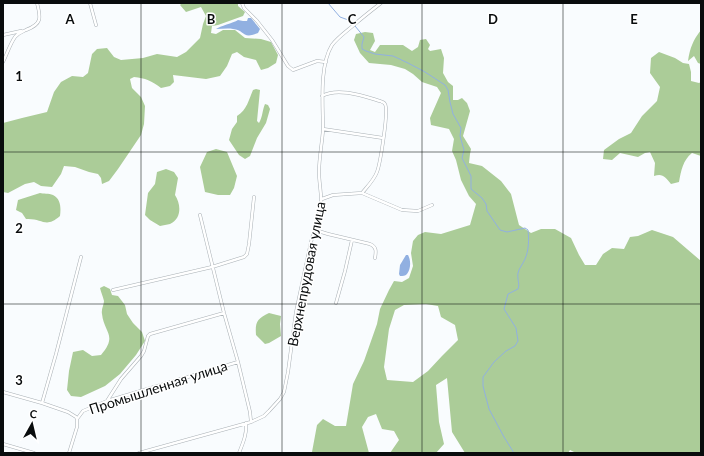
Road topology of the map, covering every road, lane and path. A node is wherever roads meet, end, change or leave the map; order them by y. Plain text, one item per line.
1 (37, 3) edge
2 (90, 3) edge
3 (242, 3) edge
4 (381, 3) edge
5 (96, 25) dead end
6 (23, 31) junction
7 (3, 35) edge
8 (3, 62) edge
9 (326, 62) junction
10 (322, 96) junction
11 (323, 129) junction
12 (383, 138) junction
13 (362, 193) junction
14 (254, 197) dead end
15 (322, 199) junction
16 (432, 205) dead end
17 (200, 215) dead end
18 (315, 230) junction
19 (352, 240) junction
20 (81, 257) dead end
21 (375, 258) dead end
22 (212, 267) junction
23 (114, 290) dead end
24 (336, 303) dead end
25 (224, 313) junction
26 (238, 362) junction
27 (3, 392) edge
28 (107, 401) junction
29 (42, 403) junction
30 (77, 419) junction
31 (251, 422) junction
32 (246, 423) junction
33 (3, 444) edge
34 (34, 453) edge
35 (69, 453) edge
36 (139, 453) edge
37 (239, 453) edge

1 - 6 street
2 - 5 street
3 - 9 street
4 - 9 street, Верхнепрудовая улица
6 - 7 street
6 - 8 street
9 - 10 street, Верхнепрудовая улица
10 - 11 street, Верхнепрудовая улица
10 - 12 street
11 - 12 street
11 - 15 street, Верхнепрудовая улица
12 - 13 street
13 - 15 street
13 - 16 street
14 - 22 street
15 - 18 street, Верхнепрудовая улица
17 - 22 street
18 - 19 street
18 - 31 street, Верхнепрудовая улица
19 - 21 street
19 - 24 street
20 - 29 street
22 - 23 street
22 - 25 street
25 - 26 street
25 - 28 street
26 - 28 street, Промышленная улица
26 - 31 street, Промышленная улица
27 - 29 street, Промышленная улица
28 - 30 street, Промышленная улица
29 - 30 street, Промышленная улица
30 - 35 street
31 - 32 street, Верхнепрудовая улица
32 - 36 street, Верхнепрудовая улица
32 - 37 street
33 - 34 street

